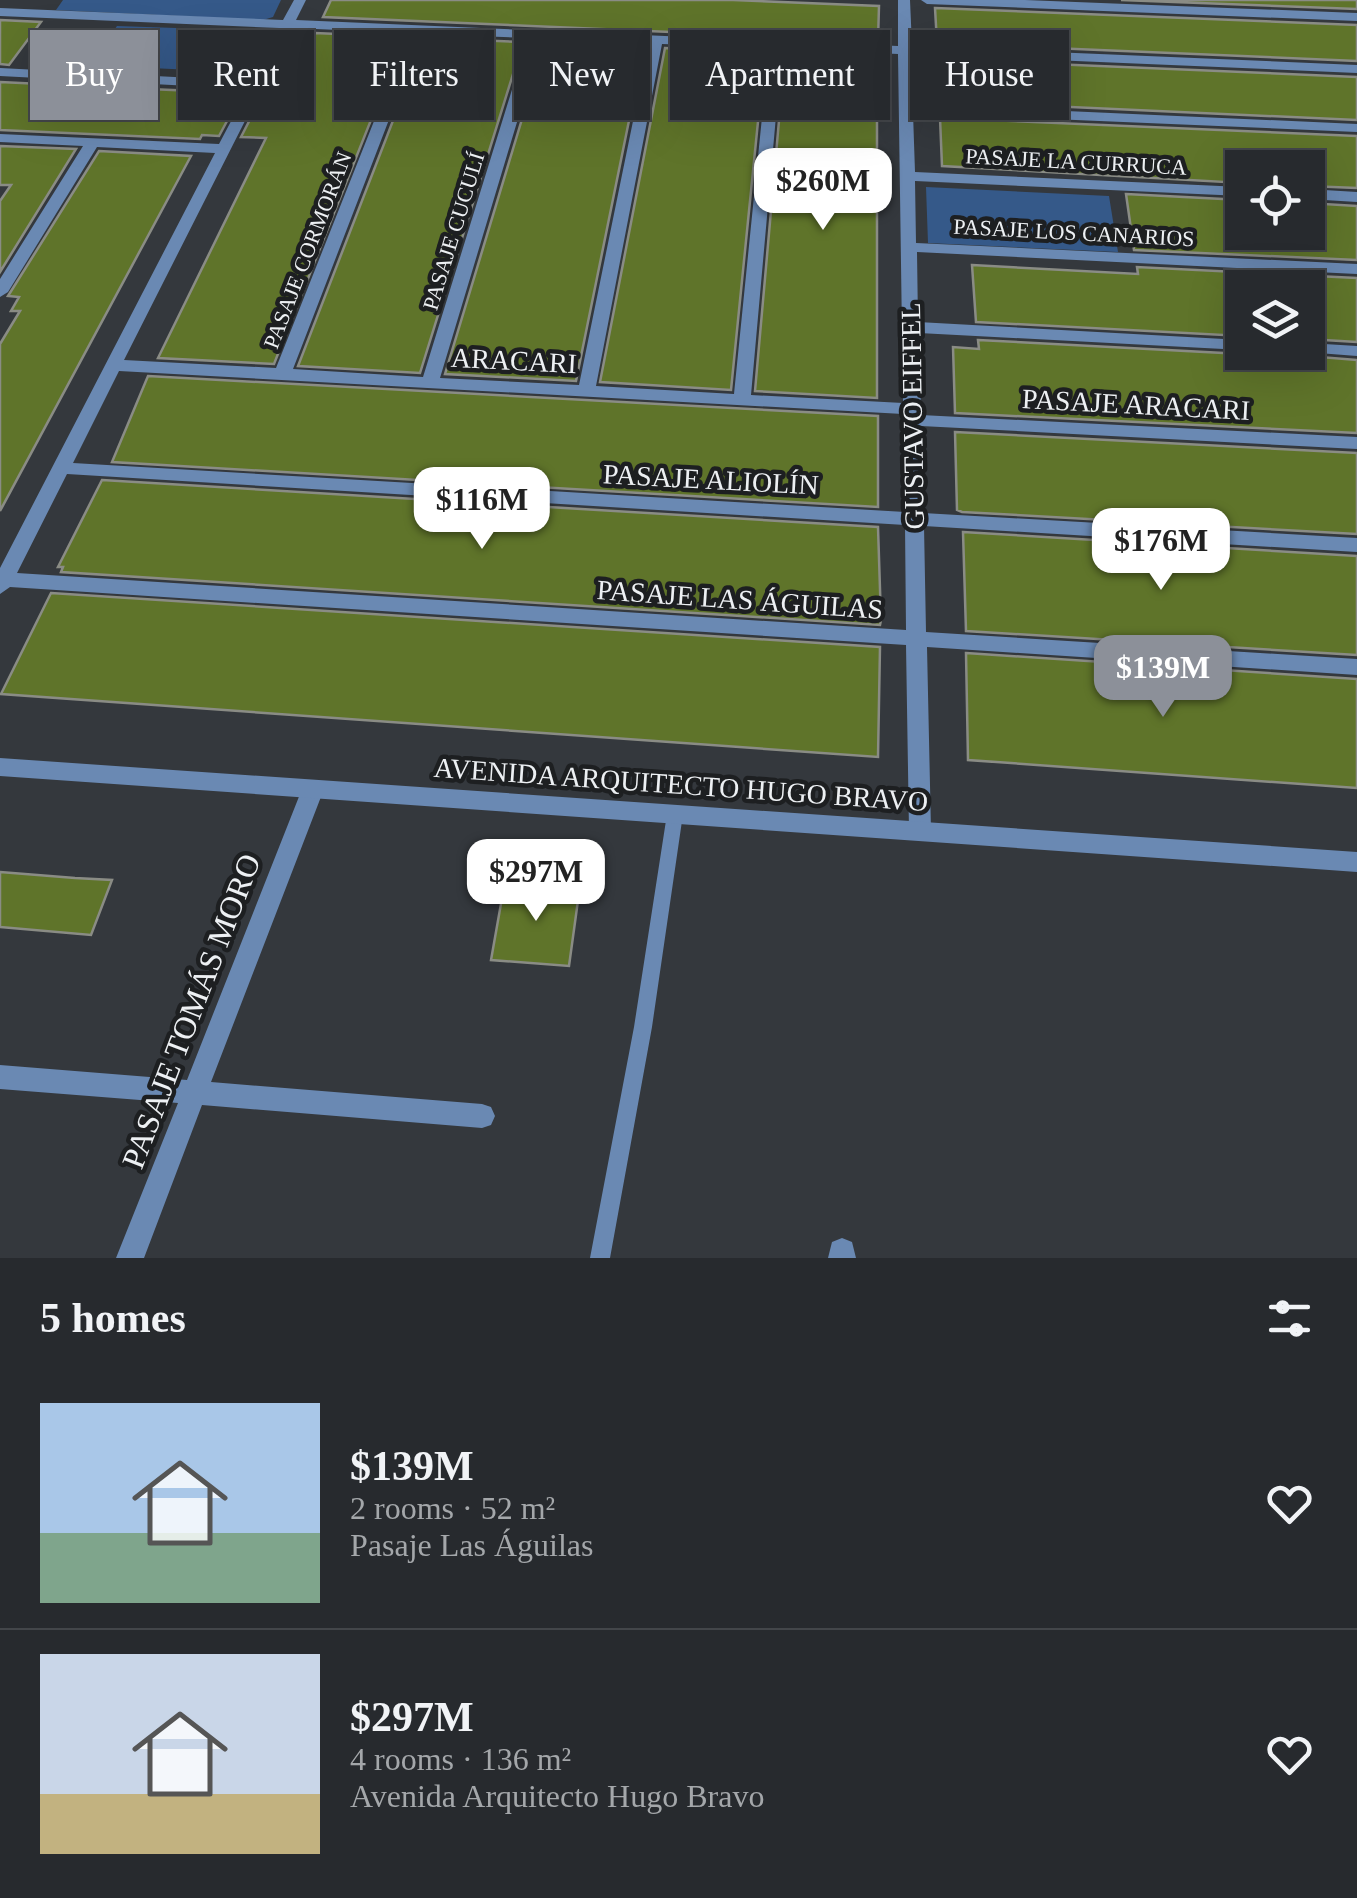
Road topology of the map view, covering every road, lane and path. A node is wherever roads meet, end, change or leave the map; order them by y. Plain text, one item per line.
1 (300, 0) edge
2 (904, 0) edge
3 (927, 0) edge
4 (0, 12) edge
5 (1357, 17) edge
6 (289, 24) junction
7 (286, 30) edge
8 (417, 30) edge
9 (650, 40) edge
10 (656, 40) junction
11 (670, 41) edge
12 (890, 49) edge
13 (904, 50) junction
14 (1357, 69) edge
15 (0, 72) edge
16 (178, 81) edge
17 (514, 107) edge
18 (906, 108) junction
19 (240, 120) edge
20 (382, 120) edge
21 (769, 120) edge
22 (1357, 128) edge
23 (0, 138) edge
24 (92, 142) junction
25 (225, 149) junction
26 (907, 176) junction
27 (1225, 190) edge
28 (1325, 195) edge
29 (1357, 197) edge
30 (908, 247) junction
31 (1357, 269) edge
32 (0, 292) edge
33 (910, 327) junction
34 (1225, 344) edge
35 (1325, 349) edge
36 (1357, 351) edge
37 (114, 365) junction
38 (282, 375) junction
39 (430, 383) junction
40 (586, 392) junction
41 (742, 400) junction
42 (912, 414) junction
43 (1357, 443) edge
44 (62, 468) junction
45 (914, 518) junction
46 (1357, 544) edge
47 (1, 582) edge
48 (916, 638) junction
49 (1357, 667) edge
50 (0, 767) edge
51 (313, 789) junction
52 (675, 814) junction
53 (920, 831) junction
54 (1357, 862) edge
55 (0, 1076) edge
56 (193, 1093) junction
57 (482, 1116) dead end
58 (130, 1258) edge
59 (600, 1258) edge

1 - 6 street
2 - 13 street, GUSTAVO EIFFEL
3 - 5 street
4 - 6 street
6 - 7 street
6 - 8 street
9 - 10 street
10 - 11 street
10 - 40 street
12 - 13 street
13 - 14 street
13 - 18 street, GUSTAVO EIFFEL
15 - 16 street
17 - 39 street, PASAJE CUCULÍ
18 - 22 street
18 - 26 street, GUSTAVO EIFFEL
19 - 25 street
20 - 38 street, PASAJE CORMORÁN
21 - 41 street
23 - 24 street
24 - 25 street
24 - 32 street
25 - 37 street
26 - 27 street, PASAJE LA CURRUCA
26 - 30 street, GUSTAVO EIFFEL
28 - 29 street
30 - 31 street, PASAJE LOS CANARIOS
30 - 33 street, GUSTAVO EIFFEL
33 - 34 street
33 - 42 street, GUSTAVO EIFFEL
35 - 36 street
37 - 38 street, ARACARI
37 - 44 street
38 - 39 street, ARACARI
39 - 40 street, ARACARI
40 - 41 street, ARACARI
41 - 42 street, ARACARI
42 - 43 street, PASAJE ARACARI
42 - 45 street, GUSTAVO EIFFEL
44 - 45 street, PASAJE ALIOLÍN
44 - 47 street
45 - 46 street, PASAJE ALIOLÍN
45 - 48 street, GUSTAVO EIFFEL
47 - 48 street, PASAJE LAS ÁGUILAS
48 - 49 street, PASAJE LAS ÁGUILAS
48 - 53 street, GUSTAVO EIFFEL
50 - 51 street, AVENIDA ARQUITECTO HUGO BRAVO
51 - 52 street, AVENIDA ARQUITECTO HUGO BRAVO
51 - 56 street, PASAJE TOMÁS MORO
52 - 53 street, AVENIDA ARQUITECTO HUGO BRAVO
52 - 59 lane
53 - 54 street, AVENIDA ARQUITECTO HUGO BRAVO
55 - 56 street
56 - 57 street
56 - 58 street, PASAJE TOMÁS MORO

